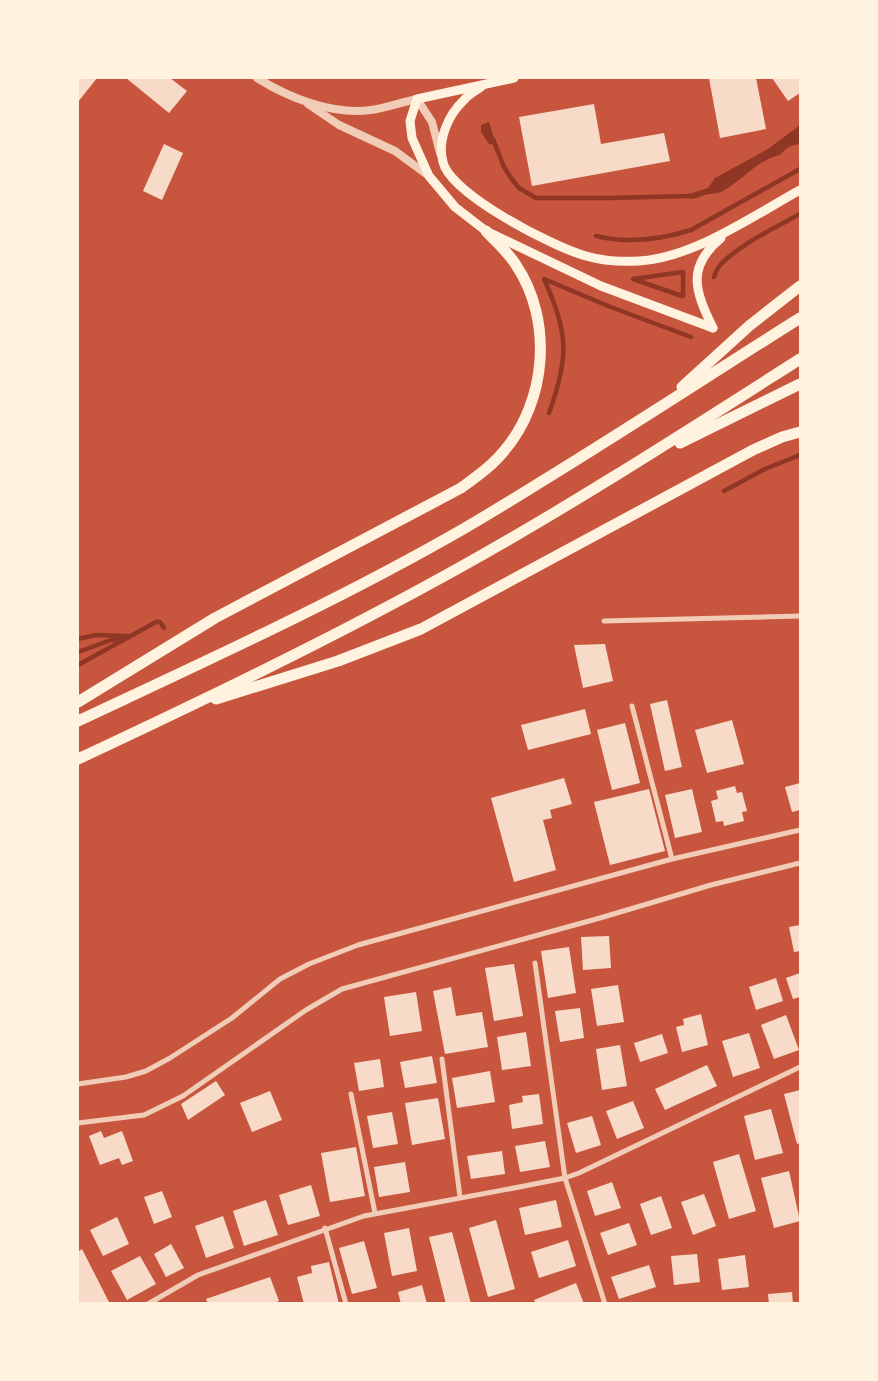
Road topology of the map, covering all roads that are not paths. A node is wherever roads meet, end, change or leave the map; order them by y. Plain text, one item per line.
1 (257, 78) edge
2 (514, 78) edge
3 (486, 83) junction
4 (416, 99) junction
5 (303, 100) junction
6 (443, 162) junction
7 (429, 176) junction
8 (800, 190) edge
9 (734, 227) junction
10 (486, 231) junction
11 (800, 286) edge
12 (800, 318) edge
13 (800, 359) edge
14 (800, 384) edge
15 (657, 409) junction
16 (800, 432) edge
17 (635, 464) junction
18 (800, 616) edge
19 (604, 621) dead end
20 (78, 702) edge
21 (632, 706) dead end
22 (184, 709) junction
23 (78, 721) edge
24 (78, 759) edge
25 (800, 830) edge
26 (672, 859) junction
27 (800, 863) edge
28 (535, 963) dead end
29 (442, 1059) dead end
30 (800, 1067) edge
31 (78, 1084) edge
32 (351, 1094) dead end
33 (78, 1123) edge
34 (565, 1178) junction
35 (460, 1197) junction
36 (375, 1213) junction
37 (325, 1228) junction
38 (148, 1304) edge
39 (346, 1304) edge
40 (605, 1304) edge

1 - 5 street
2 - 3 main road
3 - 4 main road
3 - 6 main road
4 - 5 street
4 - 6 street
4 - 7 main road
5 - 7 street
6 - 9 main road
7 - 10 main road
8 - 9 main road
9 - 10 main road
10 - 20 highway
11 - 15 highway
12 - 15 highway
13 - 17 highway
14 - 17 highway
15 - 23 highway
16 - 22 highway
17 - 22 highway
18 - 19 street
21 - 26 street
22 - 24 highway
25 - 26 street
26 - 31 street
27 - 33 street
28 - 34 street
29 - 35 street
30 - 34 street
32 - 36 street
34 - 35 street
34 - 40 street
35 - 36 street
36 - 37 street
37 - 38 street
37 - 39 street

